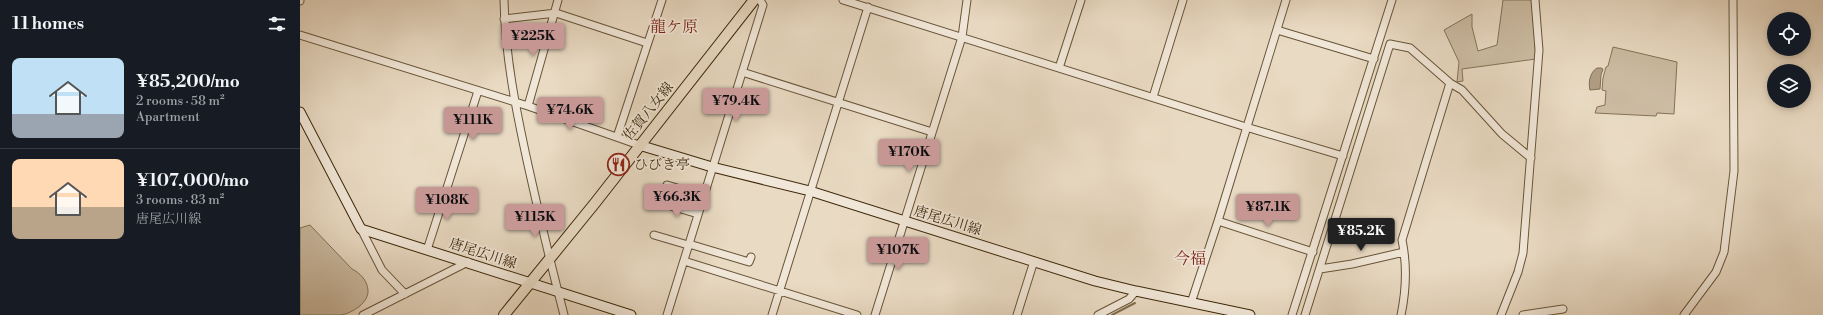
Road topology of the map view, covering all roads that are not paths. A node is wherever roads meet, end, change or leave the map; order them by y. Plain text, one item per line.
1 (504, 0) edge
2 (558, 0) edge
3 (662, 0) edge
4 (754, 0) edge
5 (760, 0) edge
6 (843, 0) edge
7 (967, 0) edge
8 (1081, 0) edge
9 (1183, 0) edge
10 (1286, 0) edge
11 (1392, 0) edge
12 (1535, 0) edge
13 (1732, 0) edge
14 (868, 7) junction
15 (556, 13) junction
16 (504, 19) junction
17 (1277, 30) junction
18 (538, 34) dead end
19 (300, 35) edge
20 (962, 37) junction
21 (506, 39) junction
22 (647, 43) junction
23 (1374, 59) junction
24 (1059, 68) junction
25 (742, 72) junction
26 (1450, 83) junction
27 (478, 91) junction
28 (1152, 97) junction
29 (514, 102) junction
30 (838, 102) junction
31 (528, 106) junction
32 (300, 112) edge
33 (1246, 127) junction
34 (932, 132) junction
35 (617, 137) junction
36 (639, 145) junction
37 (1343, 156) junction
38 (1531, 158) junction
39 (712, 167) junction
40 (666, 185) dead end
41 (810, 191) junction
42 (704, 196) junction
43 (661, 203) dead end
44 (698, 214) junction
45 (904, 221) junction
46 (1218, 221) junction
47 (361, 229) junction
48 (654, 235) dead end
49 (689, 245) junction
50 (427, 250) junction
51 (1313, 252) junction
52 (1404, 252) junction
53 (751, 257) dead end
54 (550, 258) junction
55 (1034, 260) junction
56 (684, 261) junction
57 (468, 262) junction
58 (1320, 269) junction
59 (530, 283) junction
60 (779, 290) junction
61 (1136, 291) junction
62 (558, 292) junction
63 (405, 294) junction
64 (1191, 303) junction
65 (1563, 309) dead end
66 (363, 315) edge
67 (504, 315) edge
68 (564, 315) edge
69 (631, 315) edge
70 (666, 315) edge
71 (772, 315) edge
72 (857, 315) edge
73 (875, 315) edge
74 (1016, 315) edge
75 (1098, 315) edge
76 (1250, 315) edge
77 (1292, 315) edge
78 (1305, 315) edge
79 (1401, 315) edge
80 (1501, 315) edge
81 (1523, 315) edge
82 (1684, 315) edge

1 - 16 street
2 - 15 street
3 - 22 street
4 - 36 main road, 佐賀八女線
5 - 25 street
6 - 14 street
7 - 20 street
8 - 24 street
9 - 28 street
10 - 17 street
11 - 23 street
12 - 38 street
13 - 82 street
14 - 20 street
14 - 30 street
15 - 16 street
15 - 22 street
15 - 31 street
16 - 21 street
17 - 23 street
17 - 33 street
18 - 21 street
19 - 27 street
20 - 24 street
20 - 34 street
21 - 29 street
22 - 35 street
23 - 37 street
24 - 28 street
25 - 30 street
25 - 39 street
26 - 38 street
26 - 52 street
26 - 58 street
27 - 29 street
27 - 50 street
28 - 33 street
29 - 31 street
29 - 54 street
30 - 34 street
30 - 41 street
31 - 35 street
32 - 47 main road
33 - 37 street
33 - 46 street
34 - 45 street
35 - 36 street
36 - 39 main road, 唐尾広川線
36 - 54 main road, 佐賀八女線
37 - 51 street
38 - 80 street
39 - 41 main road, 唐尾広川線
39 - 42 street
40 - 42 street
41 - 45 main road, 唐尾広川線
41 - 60 street
42 - 44 street
43 - 44 street
44 - 49 street
45 - 55 main road, 唐尾広川線
45 - 73 street
46 - 51 street
46 - 64 street
47 - 50 main road, 唐尾広川線
47 - 63 street
48 - 49 street
49 - 53 street
49 - 56 street
50 - 57 main road, 唐尾広川線
51 - 77 street
52 - 58 street
52 - 79 street
54 - 59 main road, 佐賀八女線
54 - 62 street
55 - 61 main road, 唐尾広川線
55 - 74 street
56 - 60 street
56 - 70 street
57 - 59 main road, 唐尾広川線
57 - 63 street
58 - 78 street
59 - 62 main road, 唐尾広川線
59 - 67 main road, 佐賀八女線
60 - 71 street
60 - 72 street
61 - 64 main road, 唐尾広川線
61 - 75 street
62 - 68 street
62 - 69 main road, 唐尾広川線
63 - 66 street
64 - 76 main road, 唐尾広川線
65 - 81 street

